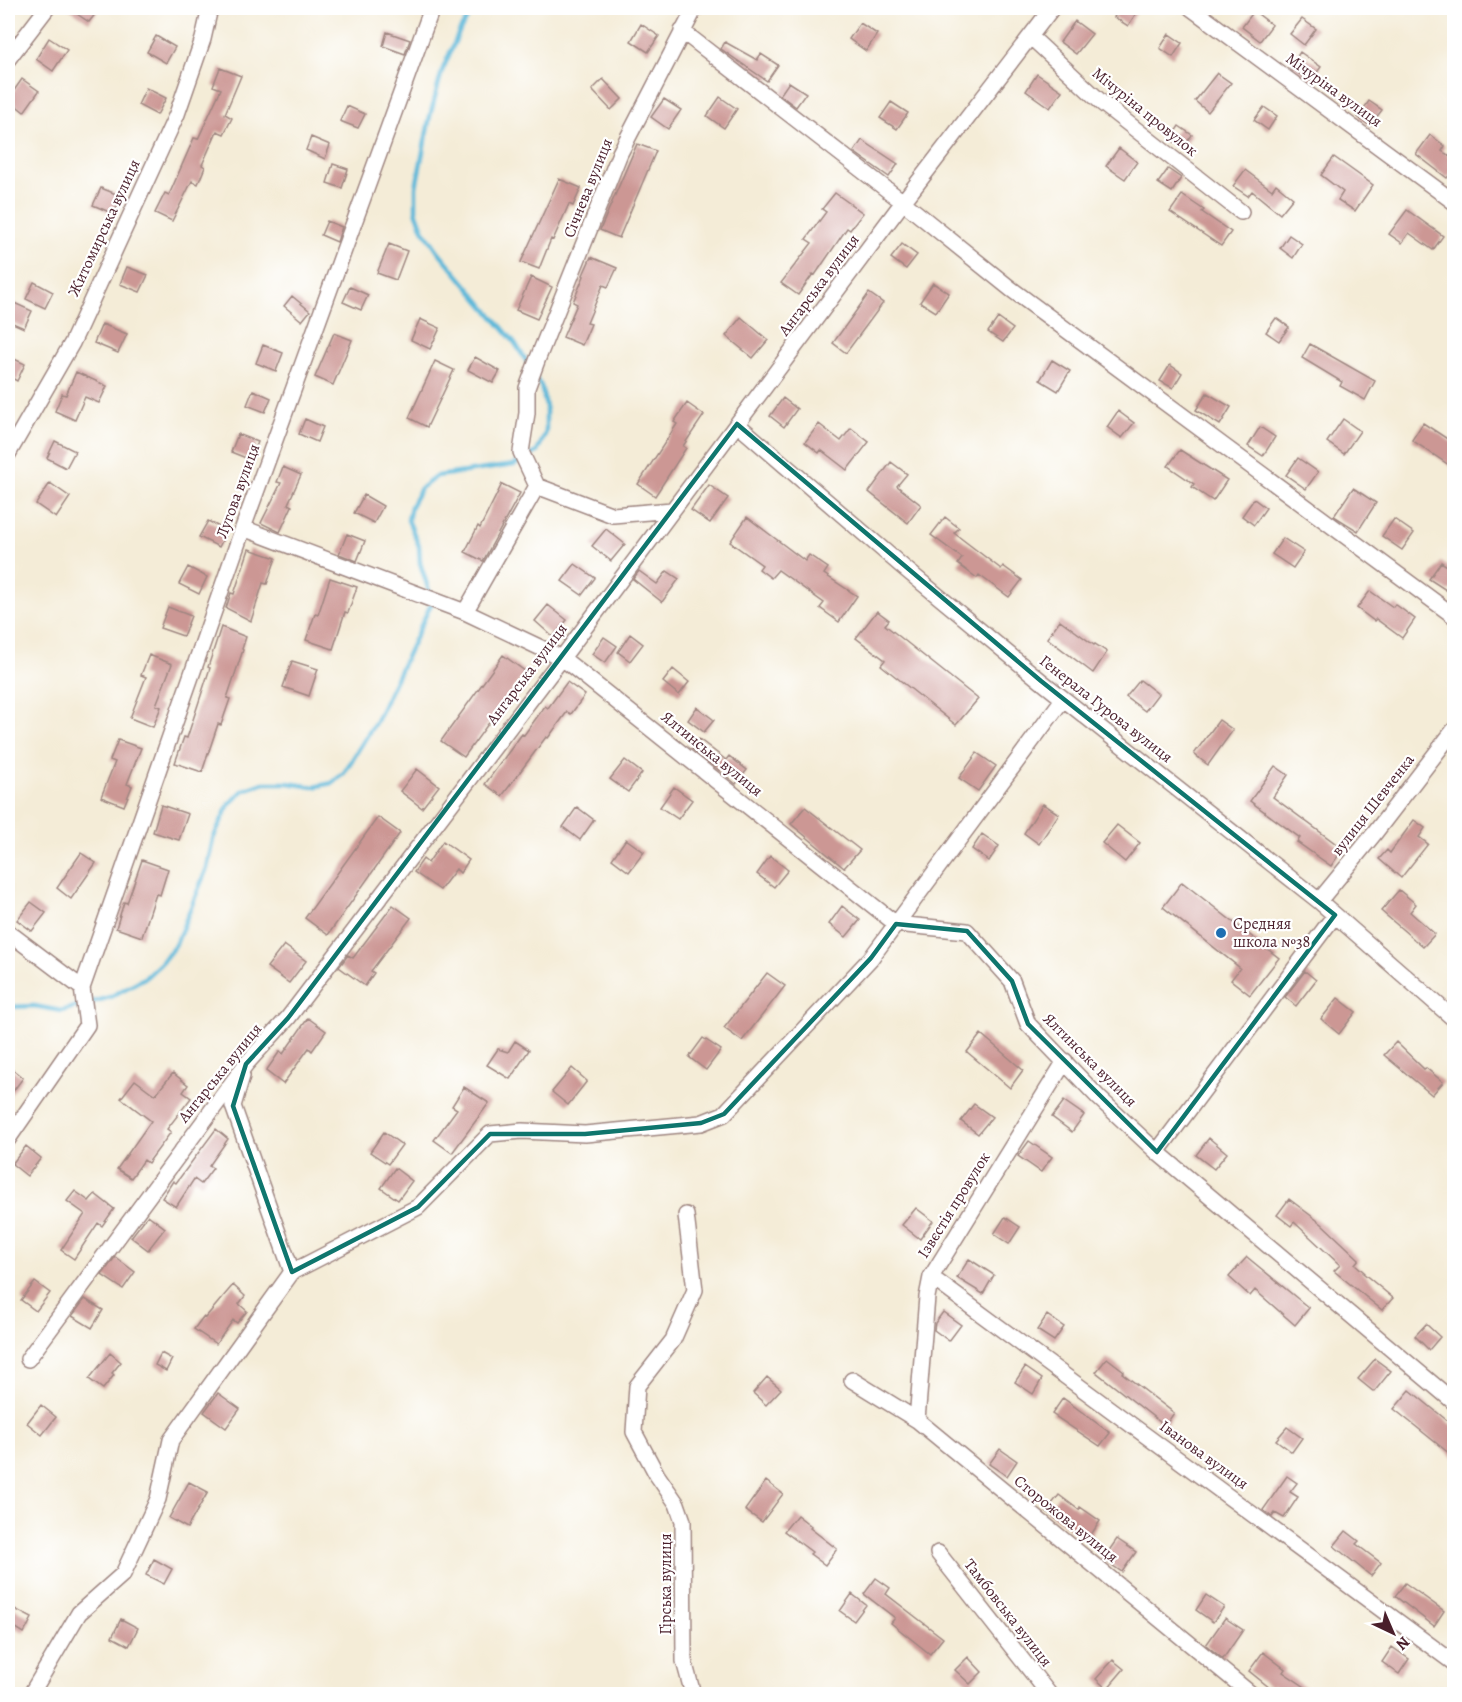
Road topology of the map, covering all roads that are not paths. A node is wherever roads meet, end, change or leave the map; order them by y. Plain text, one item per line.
1 (47, 8) edge
2 (210, 8) edge
3 (432, 8) edge
4 (694, 8) edge
5 (1052, 8) edge
6 (1191, 8) edge
7 (682, 31) junction
8 (1030, 37) junction
9 (8, 59) edge
10 (903, 202) junction
11 (1455, 202) edge
12 (1241, 212) dead end
13 (737, 424) junction
14 (8, 454) edge
15 (534, 480) junction
16 (672, 510) junction
17 (243, 528) junction
18 (465, 612) junction
19 (1455, 616) edge
20 (562, 658) junction
21 (1063, 699) junction
22 (1455, 730) edge
23 (1319, 901) junction
24 (1335, 915) junction
25 (896, 924) junction
26 (8, 932) edge
27 (82, 988) junction
28 (1455, 1019) edge
29 (1065, 1060) junction
30 (246, 1064) junction
31 (8, 1139) edge
32 (1157, 1152) junction
33 (686, 1215) dead end
34 (291, 1272) junction
35 (931, 1277) junction
36 (28, 1359) dead end
37 (852, 1380) dead end
38 (1455, 1401) edge
39 (917, 1420) junction
40 (938, 1553) dead end
41 (1455, 1663) edge
42 (31, 1695) edge
43 (693, 1695) edge
44 (1049, 1695) edge
45 (1251, 1695) edge

1 - 9 street
2 - 14 street, Житомирська вулиця
3 - 17 street, Лугова вулиця
4 - 7 street, Січнева вулиця
5 - 8 street, Ангарська вулиця
6 - 11 street, Мічуріна вулиця
7 - 10 street
7 - 15 street, Січнева вулиця
8 - 10 street, Ангарська вулиця
8 - 12 street, Мічуріна провулок
10 - 13 street, Ангарська вулиця
10 - 19 street
13 - 16 street, Ангарська вулиця
13 - 21 street, Генерала Гурова вулиця
15 - 16 street
15 - 18 street
16 - 20 street, Ангарська вулиця
17 - 18 street, Ялтинська вулиця
17 - 27 street, Лугова вулиця
18 - 20 street, Ялтинська вулиця
20 - 25 street, Ялтинська вулиця
20 - 30 street, Ангарська вулиця
21 - 23 street, Генерала Гурова вулиця
21 - 25 street
22 - 23 street, вулиця Шевченка
23 - 24 street, Генерала Гурова вулиця
24 - 28 street, Генерала Гурова вулиця
24 - 32 street
25 - 29 street, Ялтинська вулиця
25 - 34 street
26 - 27 street
27 - 31 street
29 - 32 street, Ялтинська вулиця
29 - 35 street, Ізвєстія провулок
30 - 34 street
30 - 36 street, Ангарська вулиця
32 - 38 street, Ялтинська вулиця
33 - 43 street, Гірська вулиця
34 - 42 street
35 - 39 street, Ізвєстія провулок
35 - 41 street, Іванова вулиця
37 - 39 street, Сторожова вулиця
39 - 45 street, Сторожова вулиця
40 - 44 street, Тамбовська вулиця

